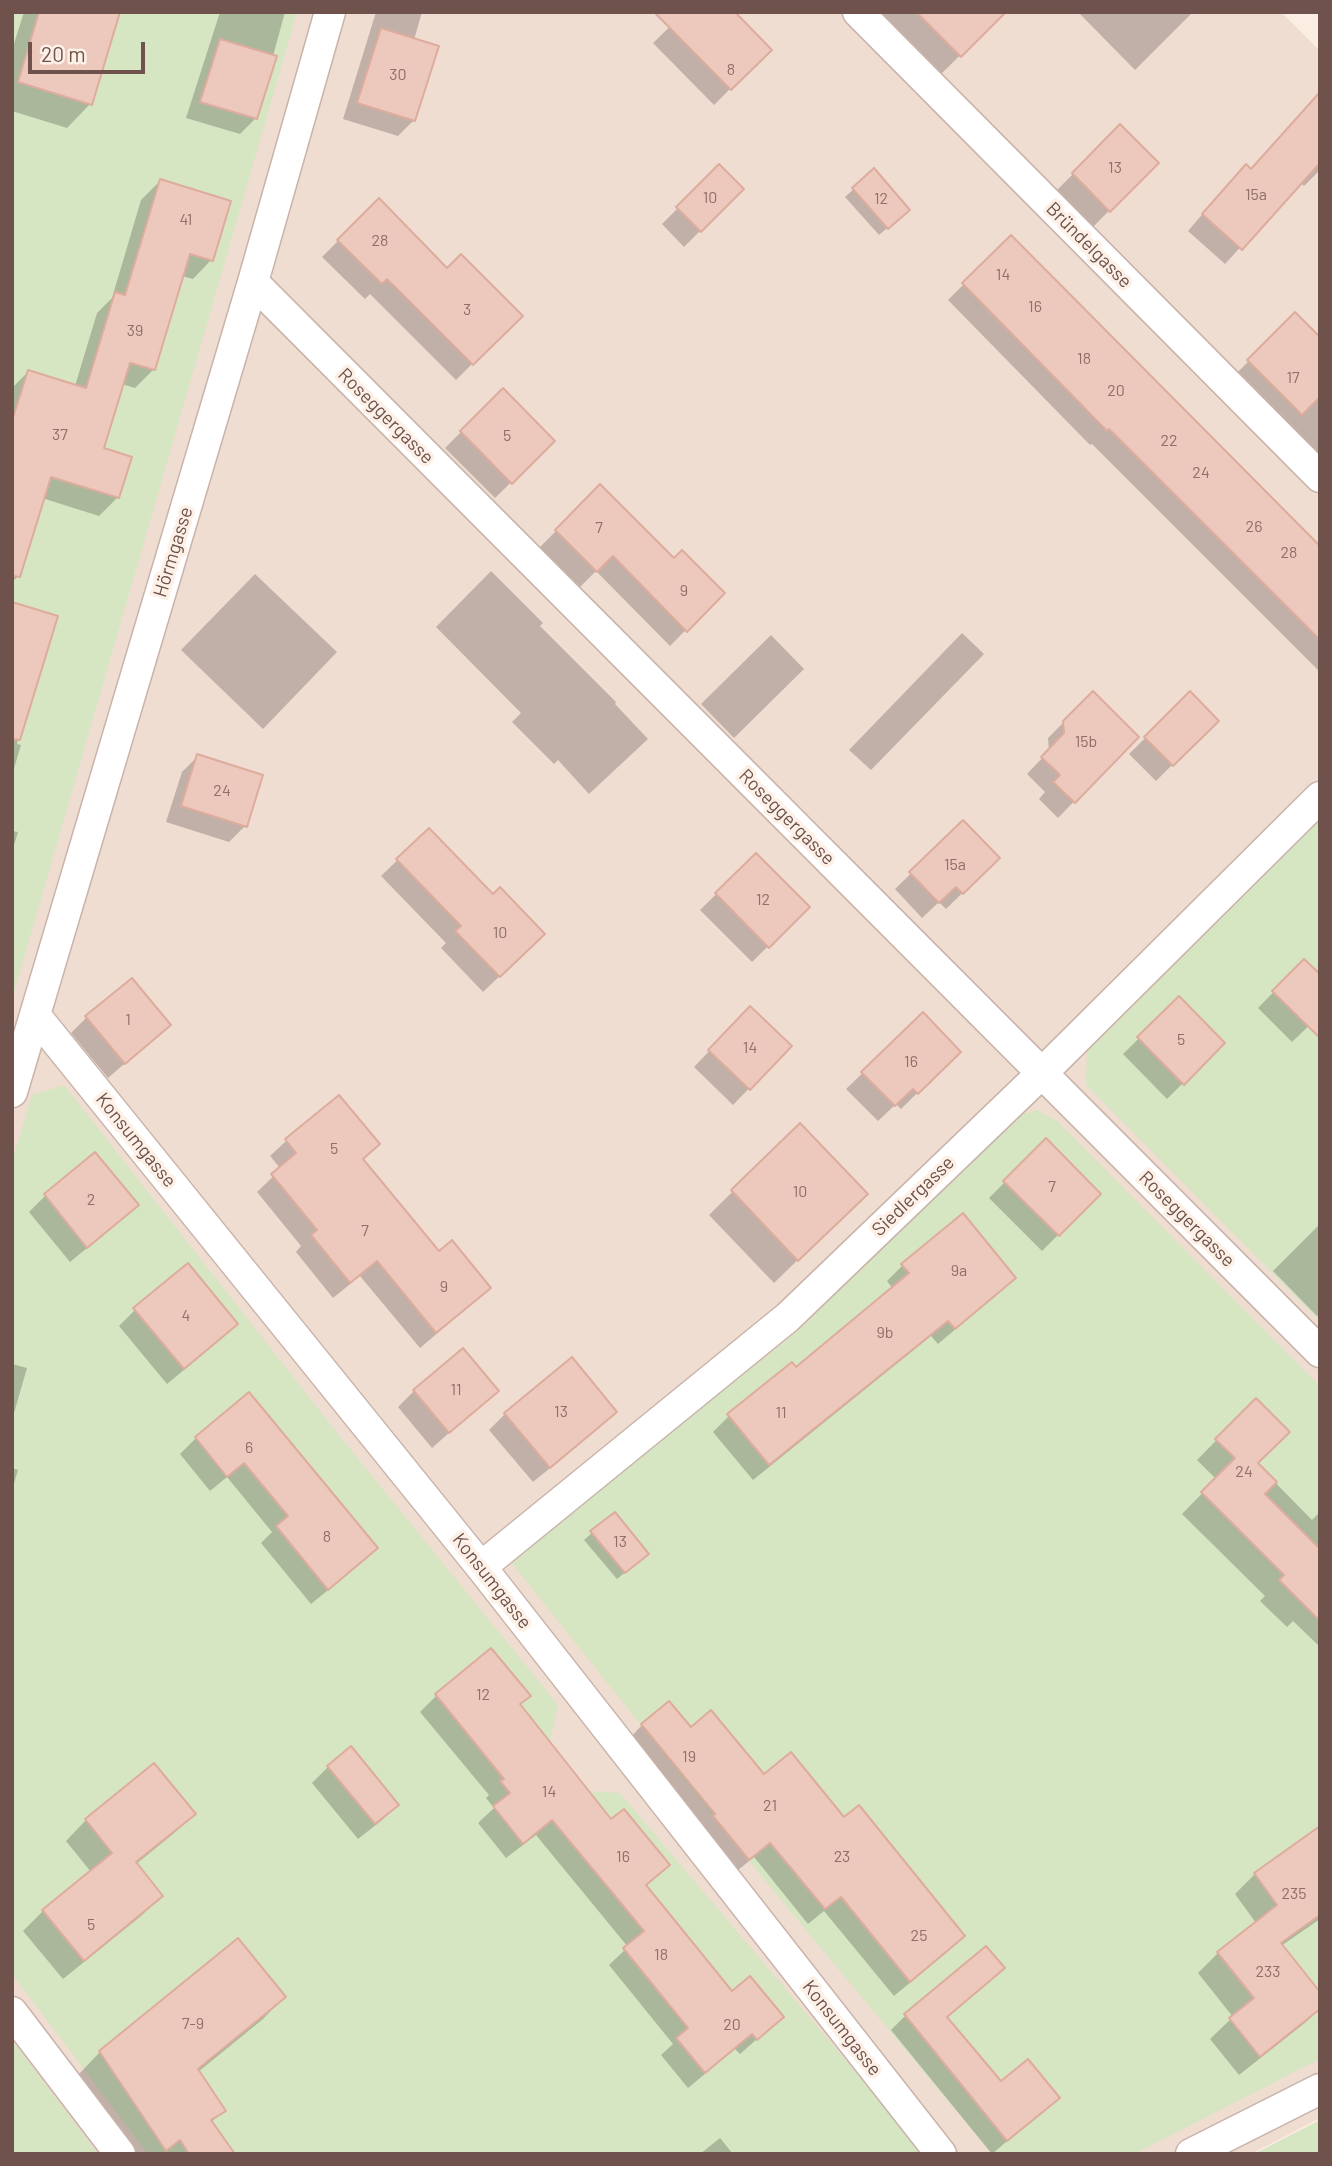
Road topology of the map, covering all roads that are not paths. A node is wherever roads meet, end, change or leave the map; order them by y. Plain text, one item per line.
1 (330, 12) edge
2 (858, 12) edge
3 (253, 282) junction
4 (1320, 477) edge
5 (1320, 797) edge
6 (35, 1015) junction
7 (1042, 1073) junction
8 (12, 1092) edge
9 (1320, 1352) edge
10 (481, 1567) junction
11 (12, 2012) edge
12 (1320, 2089) edge
13 (120, 2154) edge
14 (941, 2154) edge
15 (1191, 2154) edge

1 - 3 street, Hörmgasse
2 - 4 street, Bründelgasse
3 - 6 street, Hörmgasse
3 - 7 street, Roseggergasse
5 - 7 street, Siedlergasse
6 - 8 street, Hörmgasse
6 - 10 street, Konsumgasse
7 - 9 street, Roseggergasse
7 - 10 street, Siedlergasse
10 - 14 street, Konsumgasse
11 - 13 street
12 - 15 street

